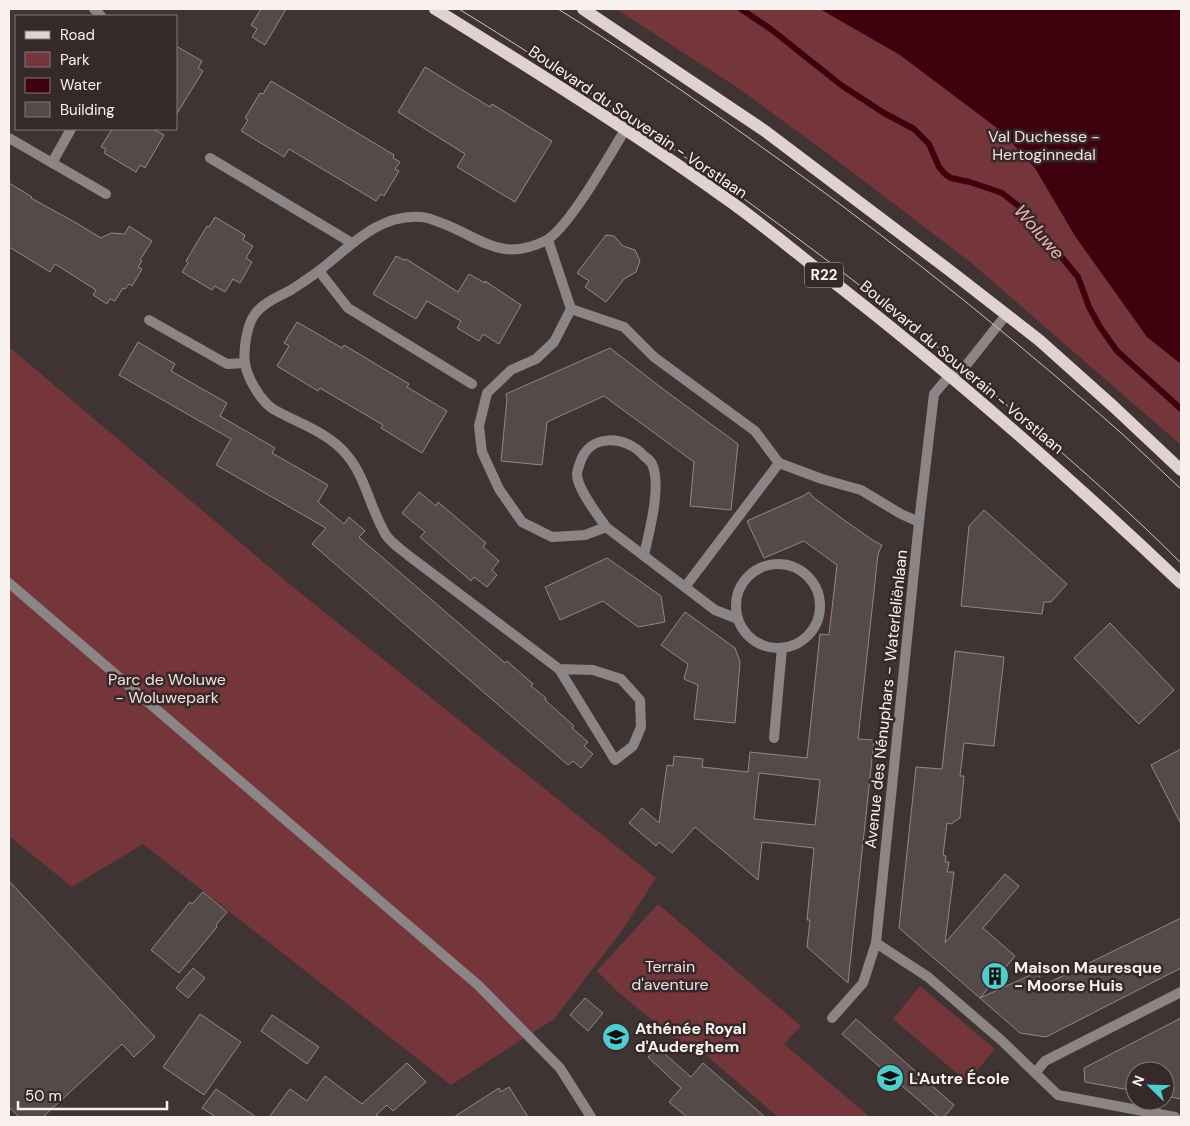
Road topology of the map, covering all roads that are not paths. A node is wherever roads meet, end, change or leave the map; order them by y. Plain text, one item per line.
1 (435, 9) edge
2 (583, 9) edge
3 (70, 130) edge
4 (625, 130) junction
5 (9, 138) edge
6 (210, 158) dead end
7 (52, 163) junction
8 (106, 194) dead end
9 (548, 240) junction
10 (352, 242) junction
11 (319, 271) junction
12 (571, 309) junction
13 (1006, 315) junction
14 (149, 320) dead end
15 (245, 363) junction
16 (950, 375) junction
17 (472, 384) dead end
18 (779, 463) junction
19 (1181, 470) edge
20 (919, 522) junction
21 (606, 527) junction
22 (644, 555) junction
23 (9, 583) edge
24 (1181, 583) edge
25 (685, 587) junction
26 (738, 618) junction
27 (782, 648) junction
28 (559, 669) junction
29 (774, 738) dead end
30 (876, 943) junction
31 (1181, 992) edge
32 (832, 1018) dead end
33 (1035, 1073) junction
34 (591, 1117) edge
35 (1175, 1117) edge

1 - 4 main road, Boulevard du Souverain - Vorstlaan / R22
2 - 13 main road
3 - 7 street
4 - 9 street
4 - 16 main road, Boulevard du Souverain - Vorstlaan / R22
5 - 7 street
6 - 10 street
7 - 8 street
9 - 10 street
9 - 12 street
10 - 11 street
11 - 15 street
11 - 17 street
12 - 18 street
12 - 21 street
13 - 16 street, Avenue des Nénuphars - Waterleliënlaan
13 - 19 main road
14 - 15 street
15 - 28 street
16 - 20 street, Avenue des Nénuphars - Waterleliënlaan
16 - 24 main road, Boulevard du Souverain - Vorstlaan / R22
18 - 20 street
18 - 25 street
20 - 30 street, Avenue des Nénuphars - Waterleliënlaan
21 - 22 street
21 - 22 street
22 - 25 street
23 - 34 street
25 - 26 street
26 - 27 street
26 - 27 street
27 - 29 street
28 - 28 street
30 - 32 street, Avenue des Nénuphars - Waterleliënlaan
30 - 33 street
31 - 33 street
33 - 35 street

